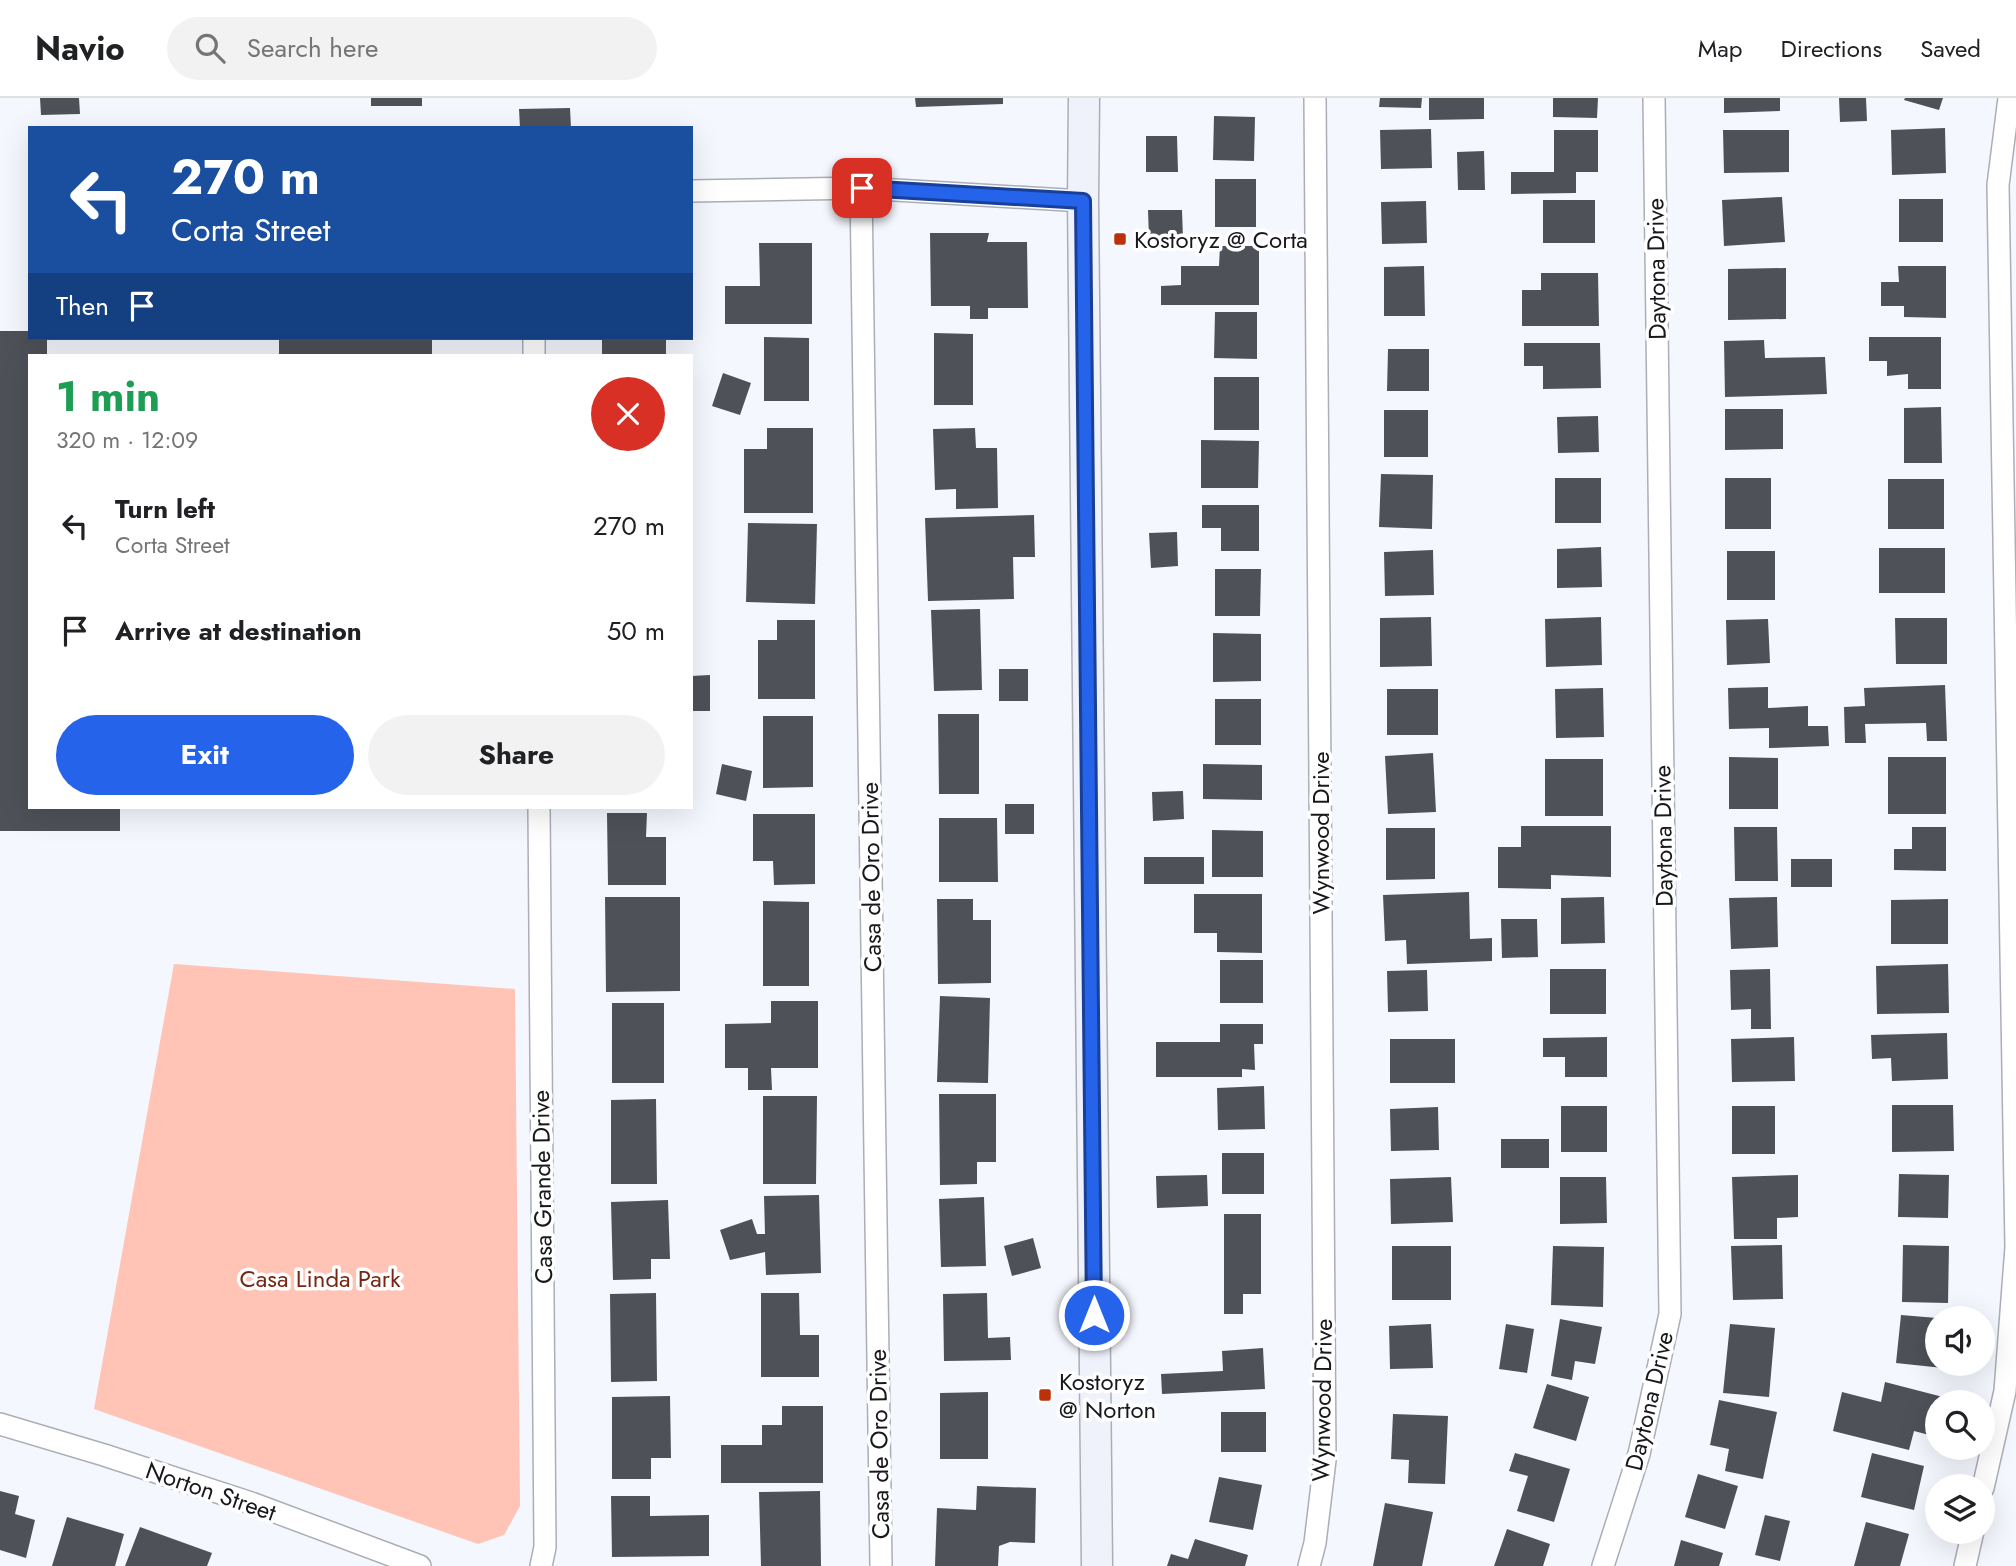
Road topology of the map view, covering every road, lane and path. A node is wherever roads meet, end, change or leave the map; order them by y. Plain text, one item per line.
1 (1084, 98) edge
2 (1315, 98) edge
3 (1654, 98) edge
4 (2009, 98) edge
5 (862, 188) junction
6 (693, 191) edge
7 (1083, 201) junction
8 (539, 809) edge
9 (0, 1424) edge
10 (1986, 1474) edge
11 (1970, 1544) edge
12 (420, 1566) edge
13 (541, 1566) edge
14 (881, 1566) edge
15 (1097, 1566) edge
16 (1309, 1566) edge
17 (1603, 1566) edge
18 (1965, 1566) edge

1 - 7 main road
2 - 16 street, Wynwood Drive
3 - 17 street, Daytona Drive
4 - 10 street
5 - 6 street
5 - 7 street
5 - 14 street, Casa de Oro Drive
7 - 15 main road
8 - 13 street, Casa Grande Drive
9 - 12 street, Norton Street
11 - 18 street

